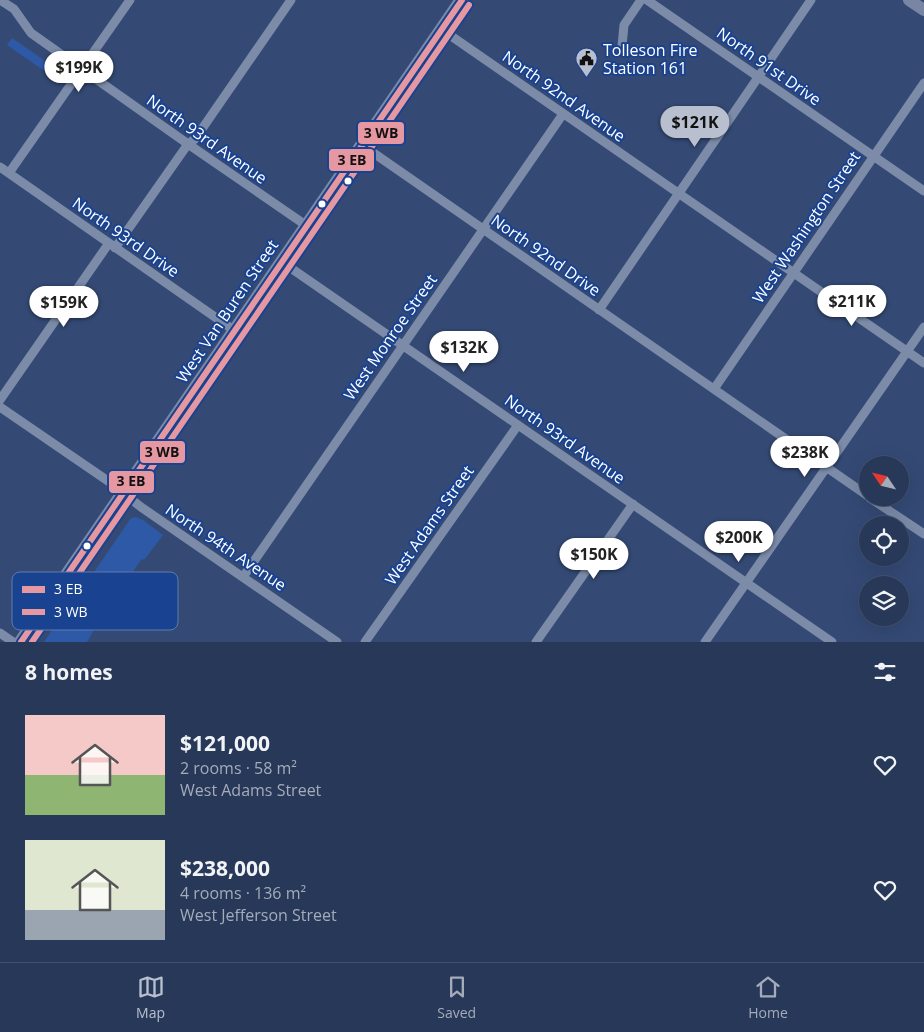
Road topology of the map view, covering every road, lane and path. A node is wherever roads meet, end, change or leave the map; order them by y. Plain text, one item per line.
1 (0, 0) edge
2 (130, 0) edge
3 (291, 0) edge
4 (641, 0) edge
5 (647, 0) edge
6 (811, 0) edge
7 (909, 0) edge
8 (457, 2) edge
9 (924, 10) edge
10 (441, 29) junction
11 (622, 46) dead end
12 (82, 69) junction
13 (758, 77) junction
14 (924, 83) edge
15 (563, 114) junction
16 (188, 144) junction
17 (362, 145) junction
18 (873, 156) junction
19 (0, 167) edge
20 (9, 173) junction
21 (924, 192) edge
22 (679, 193) junction
23 (307, 226) junction
24 (483, 229) junction
25 (112, 245) junction
26 (282, 262) junction
27 (794, 273) junction
28 (599, 310) junction
29 (924, 327) edge
30 (235, 331) junction
31 (403, 345) junction
32 (907, 351) junction
33 (924, 362) edge
34 (714, 389) junction
35 (0, 400) edge
36 (0, 407) edge
37 (518, 425) junction
38 (827, 468) junction
39 (859, 490) edge
40 (123, 494) junction
41 (633, 504) junction
42 (882, 506) edge
43 (924, 534) edge
44 (69, 572) edge
45 (243, 576) junction
46 (747, 582) junction
47 (29, 630) edge
48 (0, 633) edge
49 (13, 642) edge
50 (21, 642) edge
51 (337, 642) edge
52 (365, 642) edge
53 (536, 642) edge
54 (705, 642) edge
55 (832, 642) edge

1 - 12 street, North 93rd Avenue
2 - 12 street
3 - 16 street
4 - 11 street
5 - 13 street, North 91st Drive
6 - 13 street
7 - 9 main road
8 - 10 main road, West Van Buren Street
10 - 15 street, North 92nd Avenue
10 - 17 main road, West Van Buren Street
12 - 16 street, North 93rd Avenue
12 - 20 street
13 - 18 street, North 91st Drive
13 - 22 street
14 - 18 street, West Washington Street
15 - 22 street, North 92nd Avenue
15 - 24 street, West Monroe Street
16 - 23 street, North 93rd Avenue
16 - 25 street
17 - 23 main road, West Van Buren Street
17 - 24 street, North 92nd Drive
18 - 21 street, North 91st Drive
18 - 27 street, West Washington Street
19 - 20 street, North 93rd Drive
20 - 25 street, North 93rd Drive
22 - 27 street, North 92nd Avenue
22 - 28 street
23 - 26 main road, West Van Buren Street
24 - 28 street, North 92nd Drive
24 - 31 street, West Monroe Street
25 - 30 street, North 93rd Drive
25 - 35 street
26 - 30 main road, West Van Buren Street
26 - 31 street, North 93rd Avenue
27 - 32 street, North 92nd Avenue
27 - 34 street, West Washington Street
28 - 34 street, North 92nd Drive
29 - 32 street
30 - 40 main road, West Van Buren Street
31 - 37 street, North 93rd Avenue
31 - 45 street, West Monroe Street
32 - 33 street, North 92nd Avenue
32 - 38 street
34 - 38 street, North 92nd Drive
36 - 40 street, North 94th Avenue
37 - 41 street, North 93rd Avenue
37 - 52 street, West Adams Street
38 - 39 street, North 92nd Drive
38 - 46 street
40 - 44 main road, West Van Buren Street
40 - 45 street, North 94th Avenue
41 - 46 street, North 93rd Avenue
41 - 53 street
42 - 43 street, North 92nd Drive
45 - 51 street, North 94th Avenue
46 - 54 street
46 - 55 street, North 93rd Avenue
47 - 50 main road, West Van Buren Street
48 - 49 street

